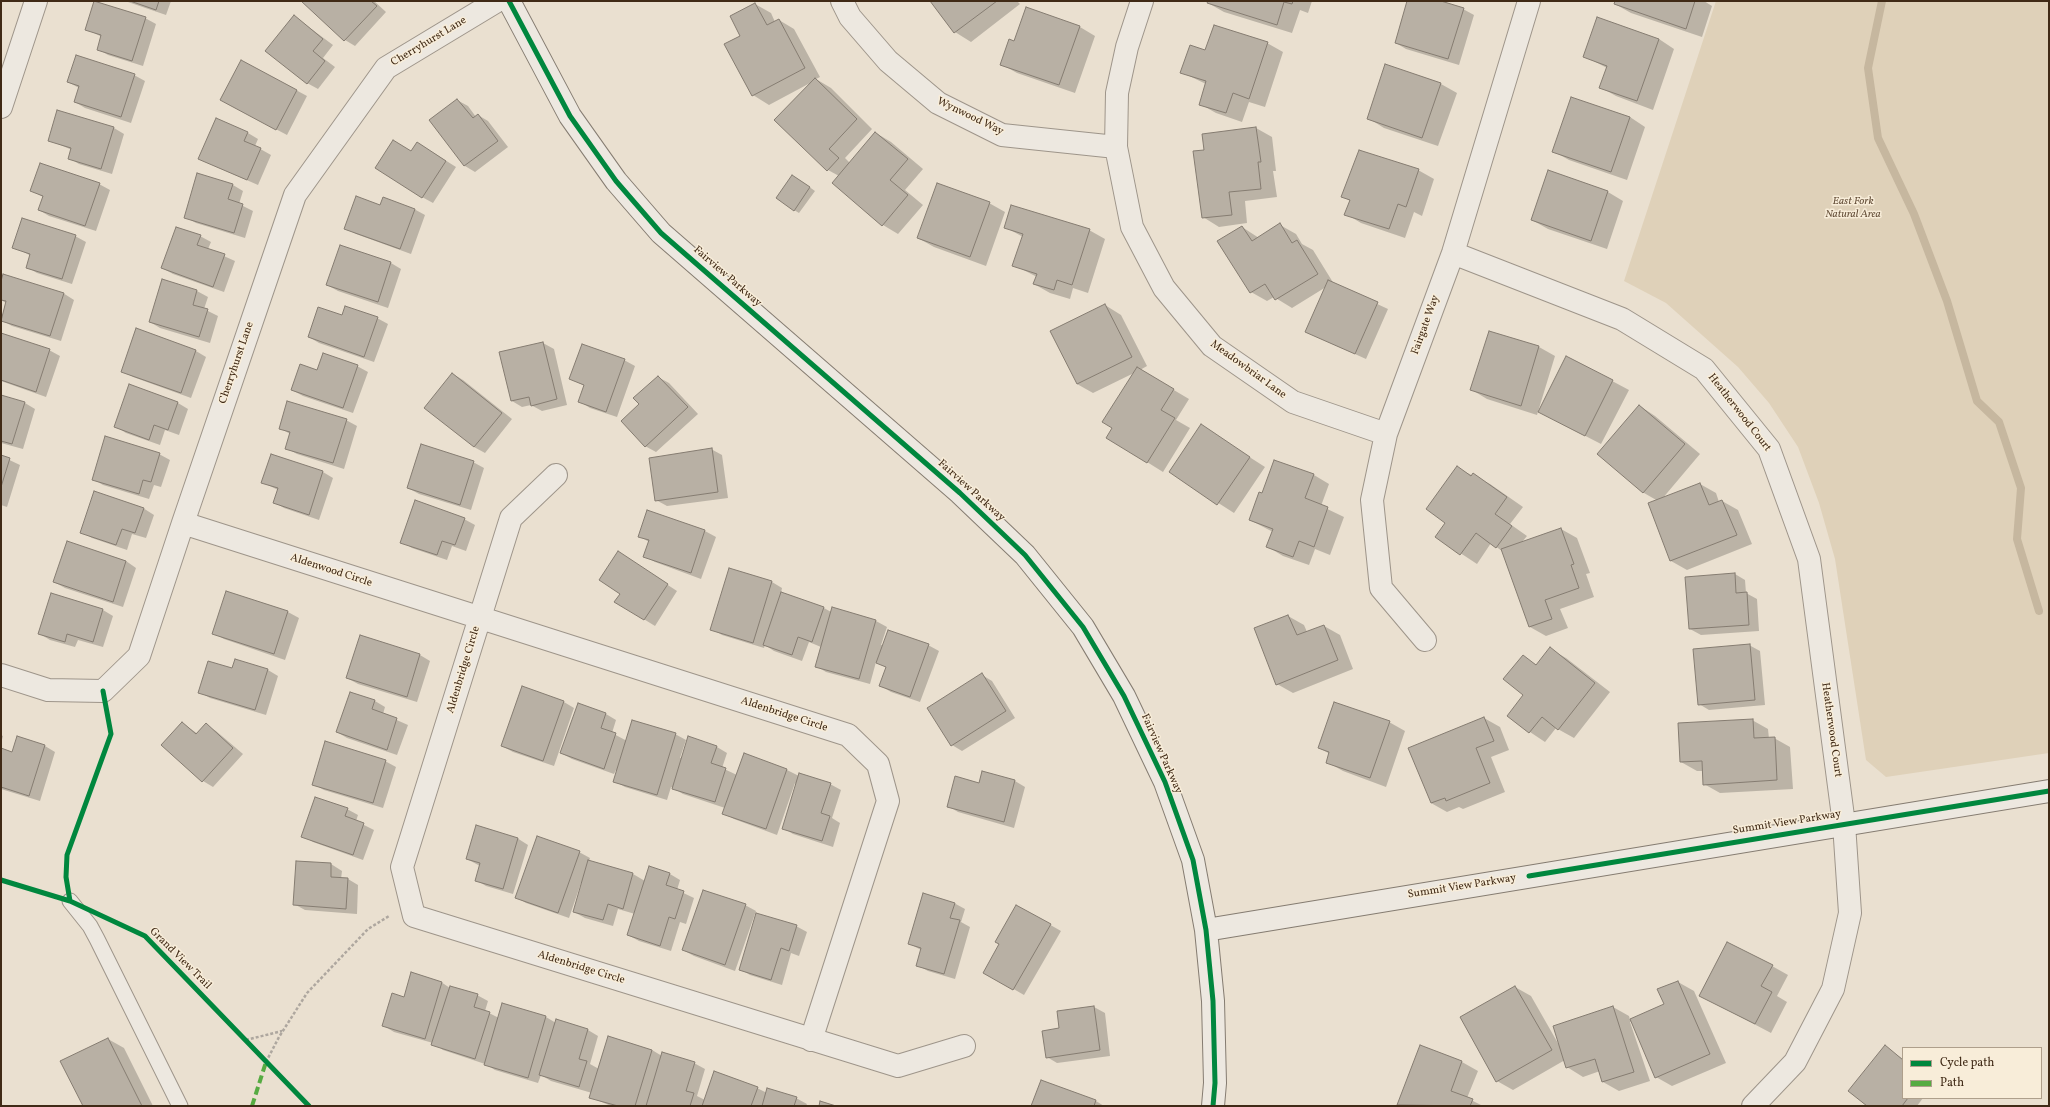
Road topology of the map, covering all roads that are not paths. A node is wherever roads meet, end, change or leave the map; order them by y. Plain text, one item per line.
1 (36, 1) edge
2 (497, 1) edge
3 (509, 1) edge
4 (842, 1) edge
5 (1142, 1) edge
6 (1529, 1) edge
7 (1, 107) edge
8 (1116, 147) junction
9 (1452, 253) junction
10 (1386, 434) junction
11 (556, 475) dead end
12 (183, 523) junction
13 (480, 619) junction
14 (1424, 640) dead end
15 (1, 676) edge
16 (2049, 791) edge
17 (1844, 824) junction
18 (70, 901) dead end
19 (1206, 930) junction
20 (811, 1040) junction
21 (964, 1046) dead end
22 (180, 1106) edge
23 (1213, 1106) edge
24 (1753, 1106) edge

1 - 7 street
2 - 12 street, Cherryhurst Lane
3 - 19 street, Fairview Parkway
4 - 8 street, Wynwood Way
5 - 8 street, Meadowbriar Lane
6 - 9 street, Fairgate Way
8 - 10 street, Meadowbriar Lane
9 - 10 street, Fairgate Way
9 - 17 street, Heatherwood Court
10 - 14 street, Fairgate Way
11 - 13 street
12 - 13 street, Aldenwood Circle
12 - 15 street, Cherryhurst Lane
13 - 20 street, Aldenbridge Circle
13 - 20 street, Aldenbridge Circle
16 - 17 street, Summit View Parkway
17 - 19 street, Summit View Parkway
17 - 24 street, Heatherwood Court
18 - 22 lane
19 - 23 street, Fairview Parkway
20 - 21 street, Aldenbridge Circle

